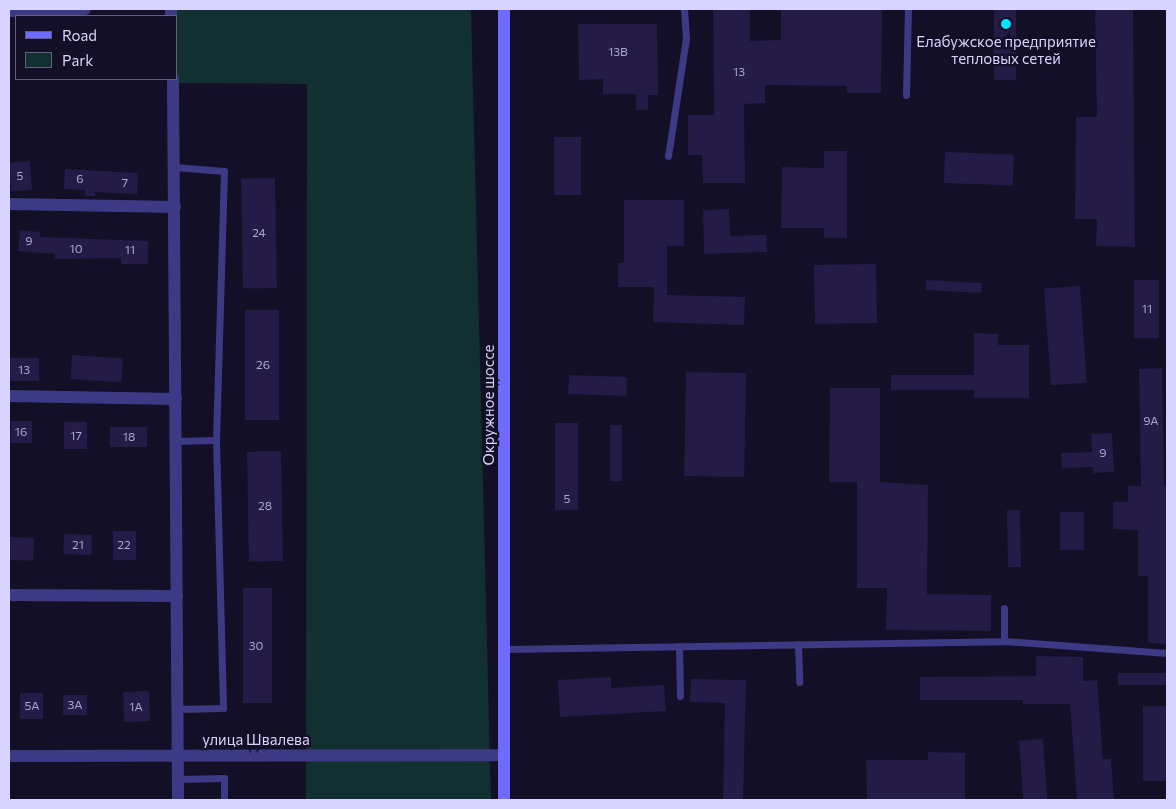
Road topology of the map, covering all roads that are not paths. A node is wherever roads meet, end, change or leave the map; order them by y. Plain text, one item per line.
1 (84, 9) edge
2 (504, 9) edge
3 (684, 9) edge
4 (908, 9) edge
5 (9, 11) edge
6 (173, 80) edge
7 (906, 95) dead end
8 (668, 156) dead end
9 (175, 167) junction
10 (9, 204) edge
11 (175, 207) junction
12 (9, 396) edge
13 (176, 399) junction
14 (216, 440) junction
15 (176, 441) junction
16 (9, 596) edge
17 (177, 596) junction
18 (1004, 608) dead end
19 (1004, 641) junction
20 (798, 644) junction
21 (679, 646) junction
22 (505, 649) junction
23 (1167, 653) edge
24 (799, 682) dead end
25 (680, 696) dead end
26 (178, 709) junction
27 (504, 755) junction
28 (9, 756) edge
29 (178, 756) junction
30 (178, 779) junction
31 (178, 800) edge
32 (224, 800) edge
33 (504, 800) edge

1 - 5 street
2 - 22 street, Окружное шоссе
3 - 8 lane
4 - 7 lane
6 - 9 street
9 - 11 street
9 - 14 lane
10 - 11 street
11 - 13 street
12 - 13 street
13 - 15 street
14 - 15 lane
14 - 26 lane
15 - 17 street
16 - 17 street
17 - 26 street
18 - 19 lane
19 - 20 lane
19 - 23 lane
20 - 21 lane
20 - 24 lane
21 - 22 lane
21 - 25 lane
22 - 27 street, Окружное шоссе
26 - 29 street
27 - 29 street, улица Швалева
27 - 33 street, Окружное шоссе
28 - 29 street, улица Швалева
29 - 30 street
30 - 31 street
30 - 32 lane

